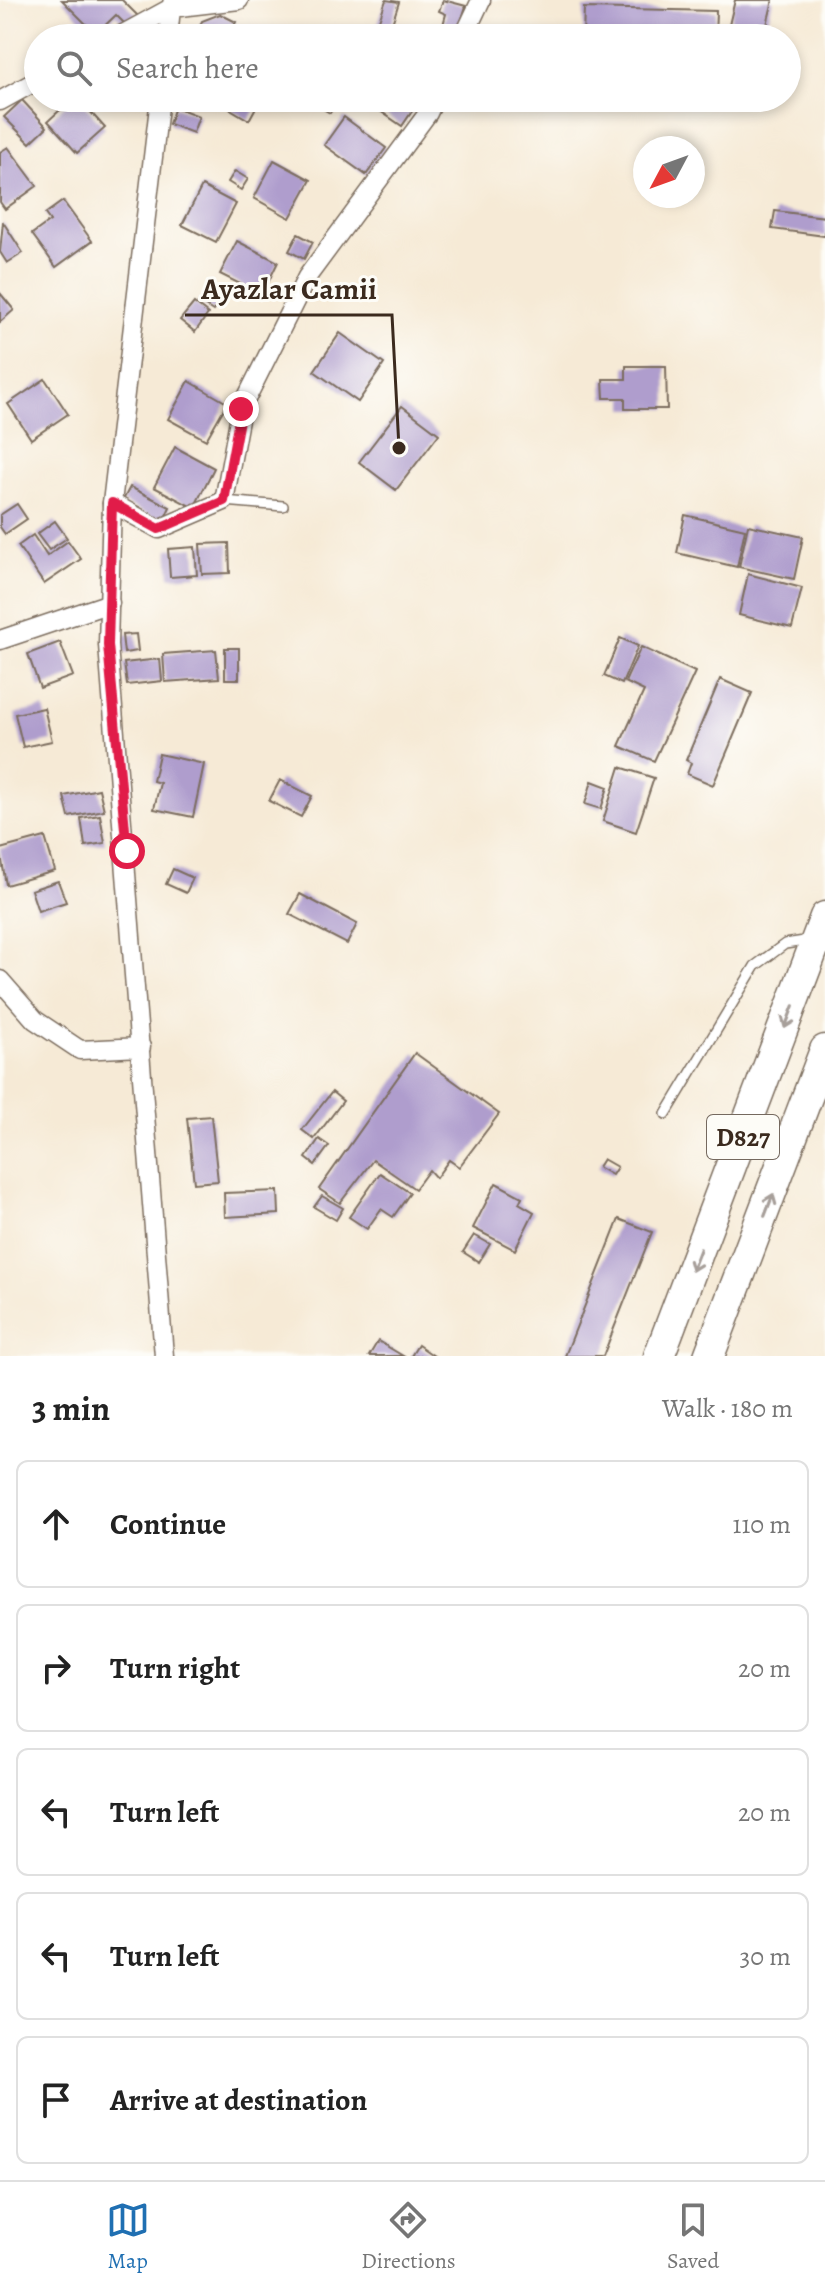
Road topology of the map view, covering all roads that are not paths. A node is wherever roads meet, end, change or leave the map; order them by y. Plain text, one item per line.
1 (239, 0) edge
2 (481, 0) edge
3 (172, 4) edge
4 (139, 24) edge
5 (170, 24) edge
6 (470, 24) edge
7 (24, 88) edge
8 (0, 101) edge
9 (158, 112) edge
10 (428, 112) edge
11 (224, 501) junction
12 (112, 503) junction
13 (283, 506) dead end
14 (110, 603) junction
15 (0, 640) edge
16 (823, 933) edge
17 (0, 980) edge
18 (141, 1047) junction
19 (825, 1050) edge
20 (666, 1114) dead end
21 (164, 1356) edge
22 (659, 1356) edge
23 (709, 1356) edge

1 - 3 street
2 - 6 street
3 - 4 street
3 - 5 street
7 - 8 street
9 - 12 street
10 - 11 street
11 - 12 street
11 - 13 lane
12 - 14 street
14 - 15 street
14 - 18 street
16 - 20 lane
16 -> 22 highway, D827
17 - 18 street
18 - 21 street
23 -> 19 highway, D827

